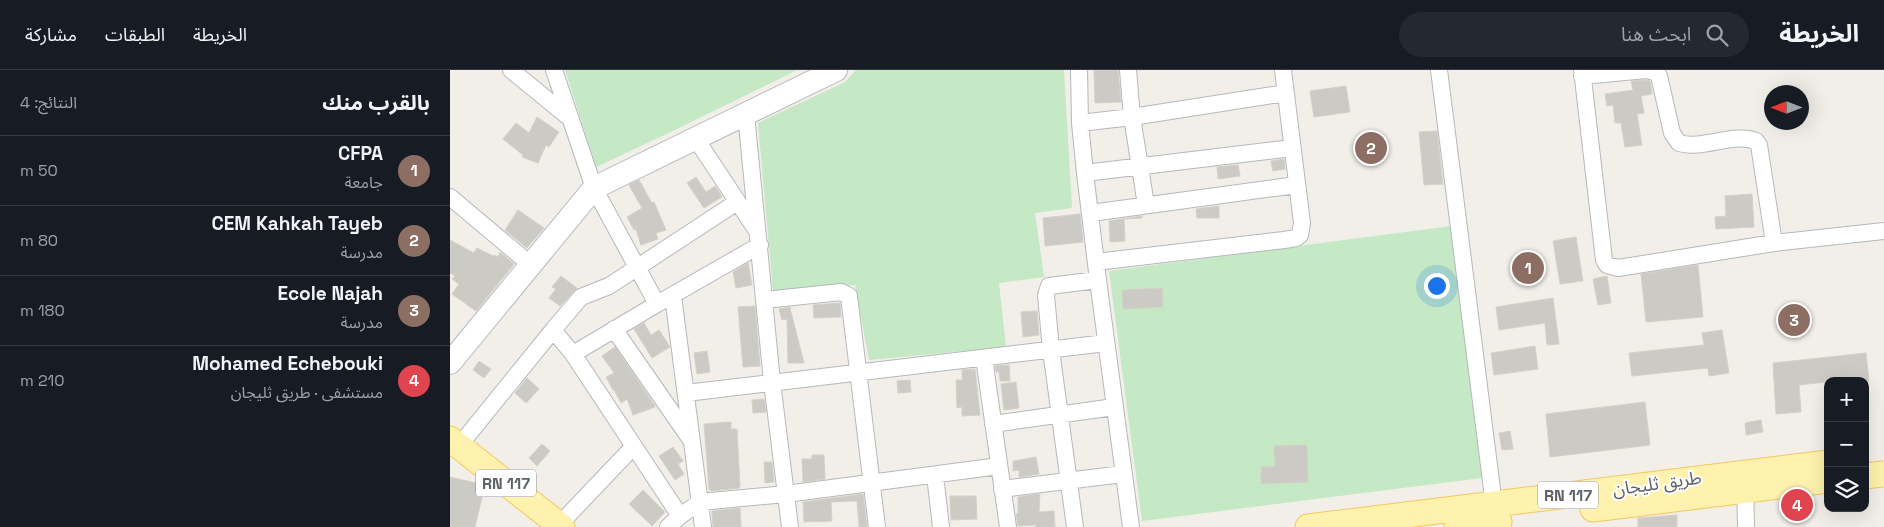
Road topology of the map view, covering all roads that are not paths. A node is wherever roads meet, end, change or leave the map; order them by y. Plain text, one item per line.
1 (511, 70) edge
2 (554, 70) edge
3 (836, 70) edge
4 (1079, 70) edge
5 (1128, 70) edge
6 (1283, 70) edge
7 (1439, 70) edge
8 (1582, 73) edge
9 (1286, 93) junction
10 (746, 114) junction
11 (1132, 117) junction
12 (571, 120) junction
13 (1080, 123) junction
14 (696, 139) junction
15 (1292, 148) junction
16 (1140, 166) junction
17 (1085, 173) junction
18 (1296, 185) junction
19 (594, 188) junction
20 (450, 197) edge
21 (737, 202) junction
22 (1146, 205) junction
23 (1091, 213) junction
24 (1884, 231) edge
25 (759, 239) junction
26 (1774, 244) junction
27 (1096, 262) junction
28 (531, 265) junction
29 (638, 268) junction
30 (1098, 280) junction
31 (673, 296) junction
32 (765, 300) junction
33 (657, 304) junction
34 (614, 328) junction
35 (553, 330) junction
36 (1106, 344) junction
37 (1051, 350) junction
38 (573, 354) junction
39 (984, 358) junction
40 (450, 363) edge
41 (859, 372) junction
42 (772, 382) junction
43 (686, 393) junction
44 (1114, 407) junction
45 (1059, 414) junction
46 (993, 424) junction
47 (454, 442) edge
48 (692, 442) junction
49 (634, 446) junction
50 (1884, 456) edge
51 (1869, 458) edge
52 (1824, 464) edge
53 (999, 466) junction
54 (1123, 474) junction
55 (1884, 474) edge
56 (935, 475) junction
57 (1869, 476) edge
58 (1824, 480) edge
59 (1068, 481) junction
60 (1745, 481) junction
61 (872, 484) junction
62 (1002, 489) junction
63 (786, 494) junction
64 (700, 502) junction
65 (1494, 505) junction
66 (674, 521) edge
67 (559, 526) edge
68 (703, 527) edge
69 (790, 527) edge
70 (877, 527) edge
71 (941, 527) edge
72 (1008, 527) edge
73 (1075, 527) edge
74 (1131, 527) edge
75 (1308, 527) edge
76 (1457, 527) edge
77 (1746, 527) edge

1 - 12 street
2 - 12 street
3 - 10 main road
4 - 13 street
5 - 11 street
6 - 9 street
7 - 65 street
8 - 26 street
8 - 26 street
9 - 11 street
9 - 15 street
10 - 14 main road
10 - 25 street
11 - 13 street
11 - 16 street
12 - 19 street
13 - 17 street
14 - 19 main road
14 - 21 street
15 - 16 street
15 - 18 street
16 - 17 street
16 - 22 street
17 - 23 street
18 - 22 street
18 - 27 street
19 - 28 main road
19 - 29 street
20 - 28 street
21 - 25 street
21 - 29 street
22 - 23 street
23 - 27 street
24 - 26 street
25 - 31 street
25 - 32 street
27 - 30 street
28 - 40 main road
29 - 33 street
29 - 35 street
30 - 36 street
30 - 37 street
31 - 33 street
31 - 43 street
32 - 41 street
32 - 42 street
33 - 34 street
34 - 38 street
34 - 48 street
35 - 38 street
35 - 47 street
36 - 37 street
36 - 44 street
37 - 39 street
37 - 45 street
38 - 49 street
39 - 41 street
39 - 46 street
41 - 42 street
41 - 61 street
42 - 43 street
42 - 63 street
43 - 48 street
44 - 45 street
44 - 54 street
45 - 46 street
45 - 59 street
46 - 53 street
47 - 67 main road, RN 117
48 - 64 street
49 - 66 street
49 - 67 street
50 - 51 main road
52 - 60 main road, طريق ثليجان / RN 117
53 - 56 street
53 - 62 street
54 - 59 street
54 - 74 street
55 - 57 main road
56 - 61 street
56 - 71 street
58 - 60 main road, طريق ثليجان / RN 117
59 - 62 street
59 - 73 street
60 - 65 main road, طريق ثليجان / RN 117
60 - 76 main road, طريق ثليجان / RN 117
60 - 77 street
61 - 63 street
61 - 70 street
62 - 72 street
63 - 64 street
63 - 69 street
64 - 66 street
64 - 68 street
65 - 75 main road, طريق ثليجان / RN 117

